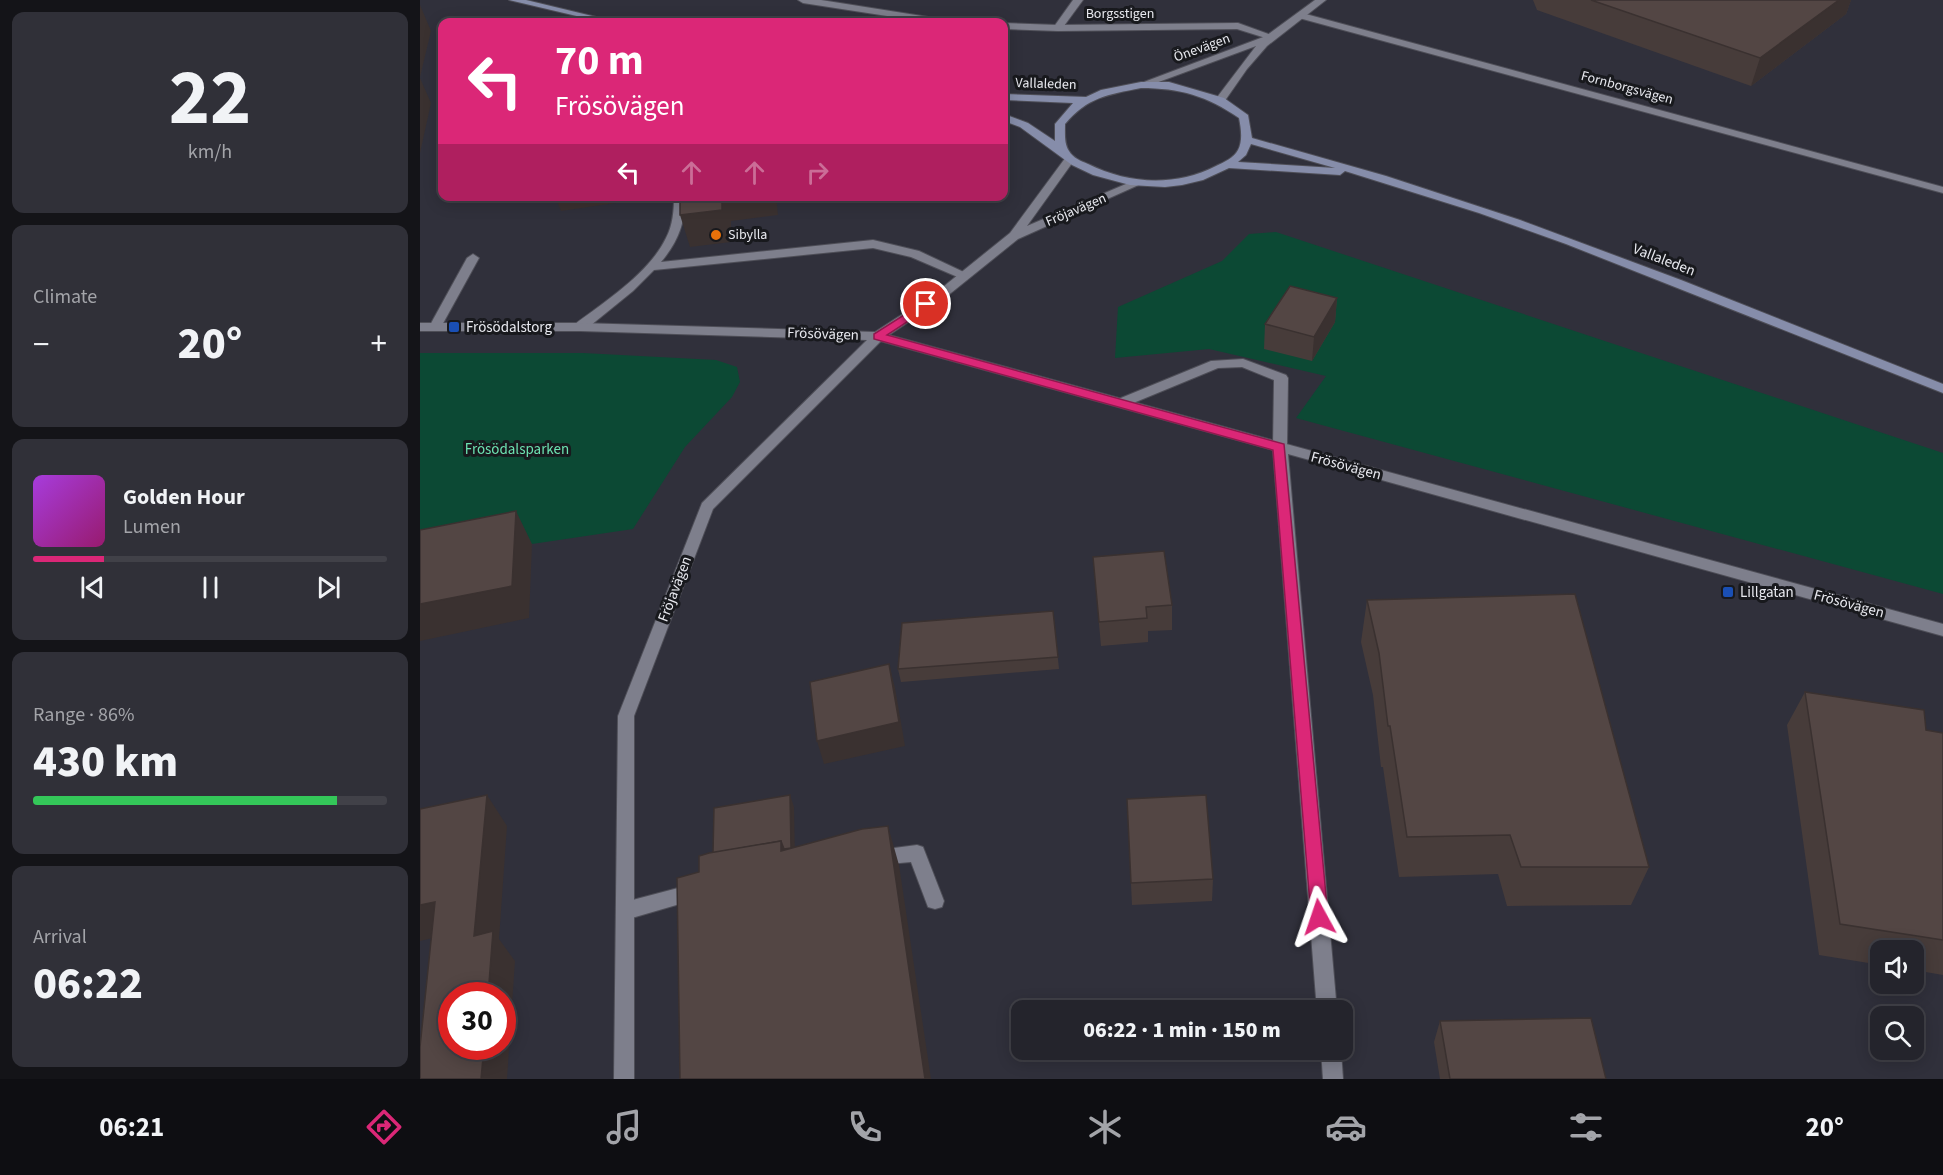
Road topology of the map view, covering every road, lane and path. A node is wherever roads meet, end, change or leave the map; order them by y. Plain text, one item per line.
1 (514, 0) edge
2 (803, 0) edge
3 (1078, 0) edge
4 (1320, 0) edge
5 (1302, 16) junction
6 (594, 18) edge
7 (916, 18) edge
8 (1008, 26) edge
9 (1059, 28) junction
10 (1272, 37) junction
11 (1141, 85) junction
12 (1008, 98) edge
13 (1087, 100) junction
14 (1220, 100) junction
15 (1008, 119) edge
16 (1247, 140) junction
17 (1066, 155) junction
18 (1228, 165) junction
19 (1370, 175) junction
20 (1137, 183) junction
21 (1943, 190) edge
22 (680, 201) edge
23 (1014, 236) junction
24 (473, 258) dead end
25 (648, 267) junction
26 (964, 275) junction
27 (420, 327) edge
28 (435, 327) junction
29 (580, 327) junction
30 (878, 336) junction
31 (1943, 389) edge
32 (1121, 403) junction
33 (1280, 447) junction
34 (1943, 630) edge
35 (864, 858) edge
36 (716, 885) edge
37 (935, 901) dead end
38 (625, 911) junction
39 (1327, 1000) edge
40 (1332, 1060) edge
41 (624, 1079) edge
42 (1333, 1079) edge

1 - 6 main road
2 - 7 street
3 - 9 street
4 - 5 street, Önevägen
5 - 10 street, Önevägen
5 - 21 street, Fornborgsvägen
8 - 9 street, Borgsstigen
9 - 10 street, Borgsstigen
10 - 11 street, Önevägen
10 - 14 street, Önevägen
11 - 13 main road
11 - 14 main road
12 - 13 main road, Vallaleden
13 - 17 main road
14 - 16 main road
15 - 17 main road
16 - 18 main road
16 - 19 main road, Vallaleden
17 - 20 main road
17 - 23 street, Fröjavägen
18 - 19 main road, Vallaleden
18 - 20 main road
19 - 31 main road, Vallaleden
20 - 23 street, Fröjavägen
22 - 25 street
23 - 26 street, Fröjavägen
24 - 28 street
25 - 26 street
25 - 29 street
26 - 30 street, Fröjavägen
27 - 28 street, Frösövägen
28 - 29 street, Frösövägen
29 - 30 street, Frösövägen
30 - 32 street, Frösövägen
30 - 38 street, Fröjavägen
32 - 33 street, Frösövägen
32 - 33 street
33 - 34 street, Frösövägen
33 - 39 street
35 - 37 street
36 - 38 street
38 - 41 street, Fröjavägen
40 - 42 street

